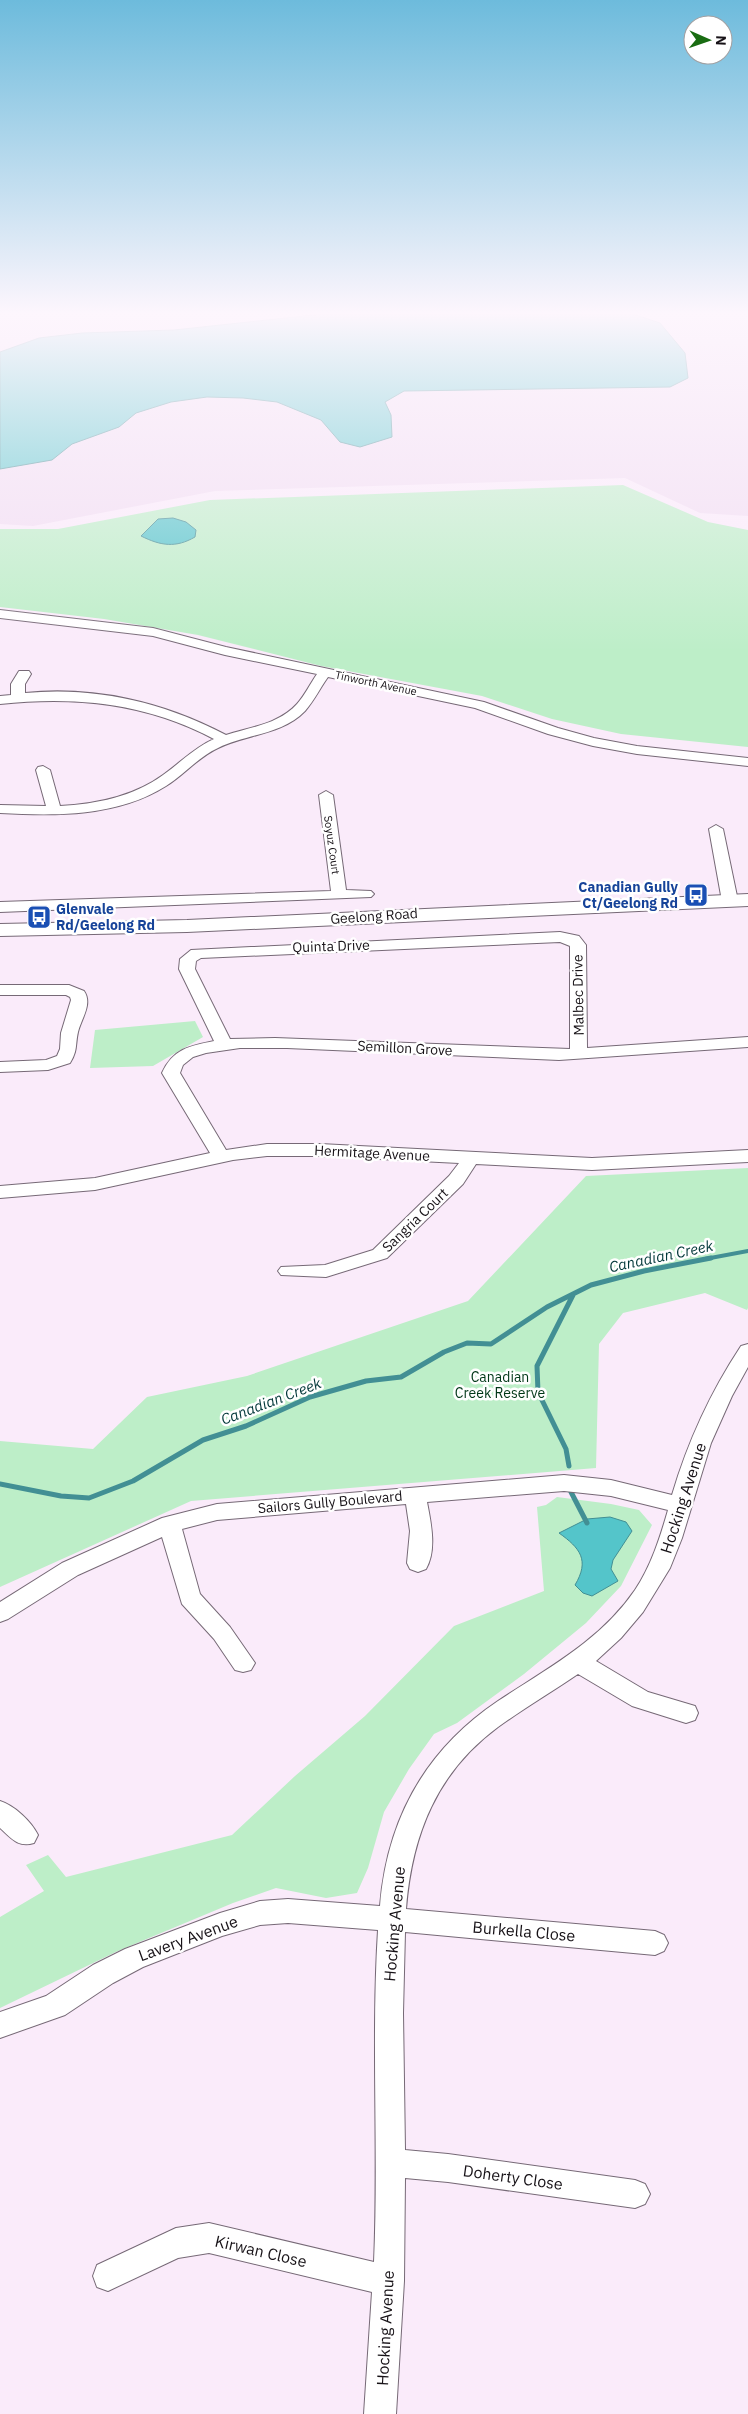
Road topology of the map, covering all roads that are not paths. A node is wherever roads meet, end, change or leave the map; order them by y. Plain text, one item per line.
1 (0, 614) edge
2 (326, 672) junction
3 (24, 674) dead end
4 (18, 698) junction
5 (0, 700) edge
6 (225, 740) junction
7 (748, 762) edge
8 (43, 770) dead end
9 (326, 795) dead end
10 (0, 809) edge
11 (54, 810) junction
12 (716, 829) dead end
13 (366, 894) dead end
14 (339, 895) junction
15 (739, 901) edge
16 (0, 907) edge
17 (0, 930) edge
18 (572, 939) joint
19 (0, 990) edge
20 (748, 1042) edge
21 (224, 1045) junction
22 (579, 1054) junction
23 (0, 1067) edge
24 (221, 1156) junction
25 (748, 1156) edge
26 (471, 1158) junction
27 (0, 1192) edge
28 (288, 1271) dead end
29 (748, 1351) edge
30 (415, 1495) junction
31 (681, 1505) junction
32 (170, 1524) junction
33 (418, 1563) dead end
34 (0, 1614) edge
35 (578, 1662) junction
36 (243, 1664) dead end
37 (686, 1713) dead end
38 (0, 1812) edge
39 (25, 1835) dead end
40 (392, 1919) junction
41 (655, 1943) dead end
42 (0, 2025) edge
43 (391, 2163) junction
44 (635, 2194) dead end
45 (108, 2276) dead end
46 (389, 2281) junction
47 (380, 2414) edge

1 - 2 street, Tinworth Avenue
2 - 6 street
2 - 7 street, Tinworth Avenue
3 - 4 street
4 - 5 street
4 - 6 street
6 - 11 street
8 - 11 street
9 - 14 street, Soyuz Court
10 - 11 street
12 - 15 street
13 - 14 street, Geelong Road
14 - 16 street, Geelong Road
15 - 17 main road, Geelong Road
18 - 21 street, Quinta Drive
18 - 22 street, Malbec Drive
19 - 23 street
20 - 22 street, Semillon Grove
21 - 22 street, Semillon Grove
21 - 24 street, Semillon Grove
24 - 26 street, Hermitage Avenue
24 - 27 street, Hermitage Avenue
25 - 26 street, Hermitage Avenue
26 - 28 street, Sangria Court
29 - 31 street, Hocking Avenue
30 - 31 street, Sailors Gully Boulevard
30 - 32 street, Sailors Gully Boulevard
30 - 33 street
31 - 35 street, Hocking Avenue
32 - 34 street, Sailors Gully Boulevard
32 - 36 street
35 - 37 street
35 - 40 street, Hocking Avenue
38 - 39 street
40 - 41 street, Burkella Close
40 - 42 street, Lavery Avenue
40 - 43 street, Hocking Avenue
43 - 44 street, Doherty Close
43 - 46 street, Hocking Avenue
45 - 46 street, Kirwan Close
46 - 47 street, Hocking Avenue

